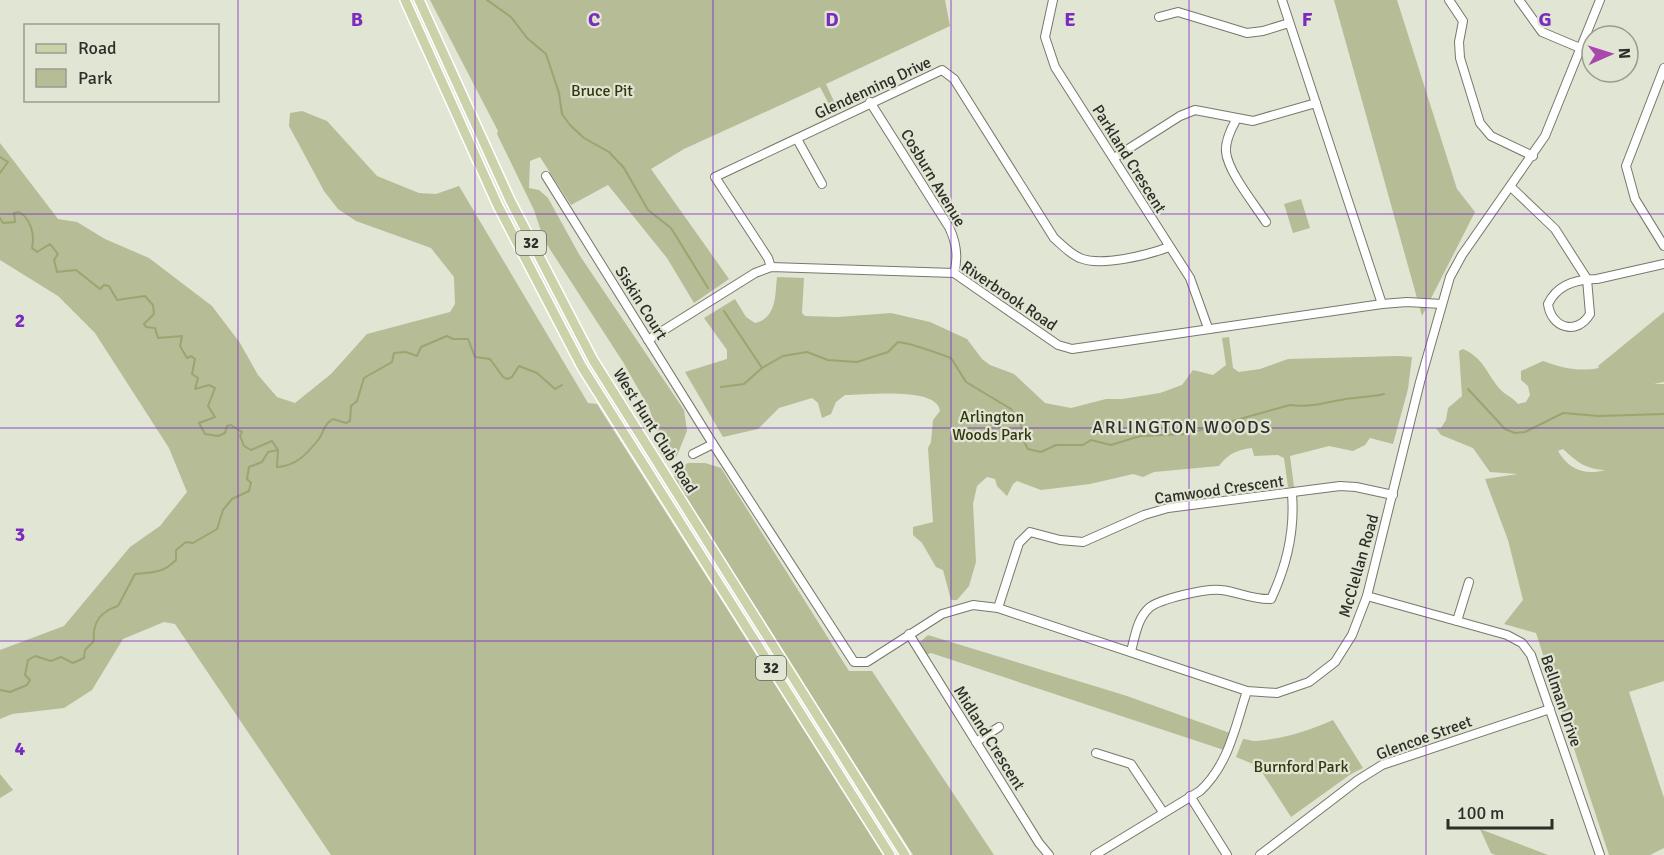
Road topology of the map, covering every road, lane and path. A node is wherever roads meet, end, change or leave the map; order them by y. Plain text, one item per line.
1 (405, 0) edge
2 (419, 0) edge
3 (1053, 0) edge
4 (1282, 0) edge
5 (1449, 0) edge
6 (1519, 0) edge
7 (1600, 0) edge
8 (1159, 17) dead end
9 (1289, 23) junction
10 (1590, 24) edge
11 (1580, 48) joint
12 (1664, 68) edge
13 (870, 102) junction
14 (1316, 103) junction
15 (1236, 120) junction
16 (797, 139) junction
17 (1533, 156) junction
18 (1114, 158) junction
19 (546, 176) dead end
20 (822, 184) dead end
21 (1511, 187) junction
22 (1266, 222) dead end
23 (1664, 246) edge
24 (1169, 248) junction
25 (1664, 264) edge
26 (771, 267) junction
27 (954, 273) junction
28 (1587, 279) junction
29 (1382, 304) junction
30 (1442, 304) junction
31 (1209, 328) junction
32 (648, 340) junction
33 (713, 444) junction
34 (693, 454) dead end
35 (1292, 494) junction
36 (1393, 495) junction
37 (1469, 582) dead end
38 (1367, 596) junction
39 (998, 608) junction
40 (1457, 621) junction
41 (909, 634) junction
42 (1131, 651) junction
43 (854, 662) joint
44 (1247, 691) junction
45 (1550, 709) junction
46 (999, 727) dead end
47 (976, 742) junction
48 (1096, 753) dead end
49 (1190, 796) junction
50 (1163, 812) junction
51 (890, 855) edge
52 (905, 855) edge
53 (1049, 855) edge
54 (1095, 855) edge
55 (1227, 855) edge
56 (1260, 855) edge
57 (1600, 855) edge

1 - 51 main road, West Hunt Club Road / 32
2 - 52 main road, West Hunt Club Road / 32
3 - 18 street, Parkland Crescent
4 - 9 street
5 - 17 street
6 - 11 street
7 - 10 street, McClellan Road
8 - 9 street
9 - 14 street
11 - 17 street, McClellan Road
12 - 23 street
13 - 16 street, Glendenning Drive
13 - 24 street, Glendenning Drive
13 - 27 street, Cosburn Avenue
14 - 15 street
14 - 29 street
15 - 18 street
15 - 22 street
16 - 20 street
16 - 26 street, Glendenning Drive
17 - 21 street, McClellan Road
18 - 24 street, Parkland Crescent
19 - 32 street, Siskin Court
21 - 28 street
21 - 30 street, McClellan Road
24 - 31 street, Parkland Crescent
25 - 28 street
26 - 27 street, Riverbrook Road
26 - 32 street, Riverbrook Road
27 - 31 street, Riverbrook Road
28 - 28 street
29 - 30 street, Riverbrook Road
29 - 31 street, Riverbrook Road
30 - 36 street, McClellan Road
32 - 33 street, Siskin Court
33 - 34 street
33 - 43 street, Siskin Court
35 - 36 street, Camwood Crescent
35 - 39 street, Camwood Crescent
35 - 42 street
36 - 38 street, McClellan Road
37 - 40 street
38 - 40 street, Bellman Drive
38 - 44 street, McClellan Road
39 - 41 street, McClellan Road
39 - 42 street, McClellan Road
40 - 45 street, Bellman Drive
41 - 43 street, McClellan Road
41 - 47 street, Midland Crescent
42 - 44 street, McClellan Road
44 - 49 street
45 - 56 street, Glencoe Street
45 - 57 street, Bellman Drive
46 - 47 street
47 - 53 street, Midland Crescent
48 - 50 street
49 - 50 street
49 - 55 street
50 - 54 street

